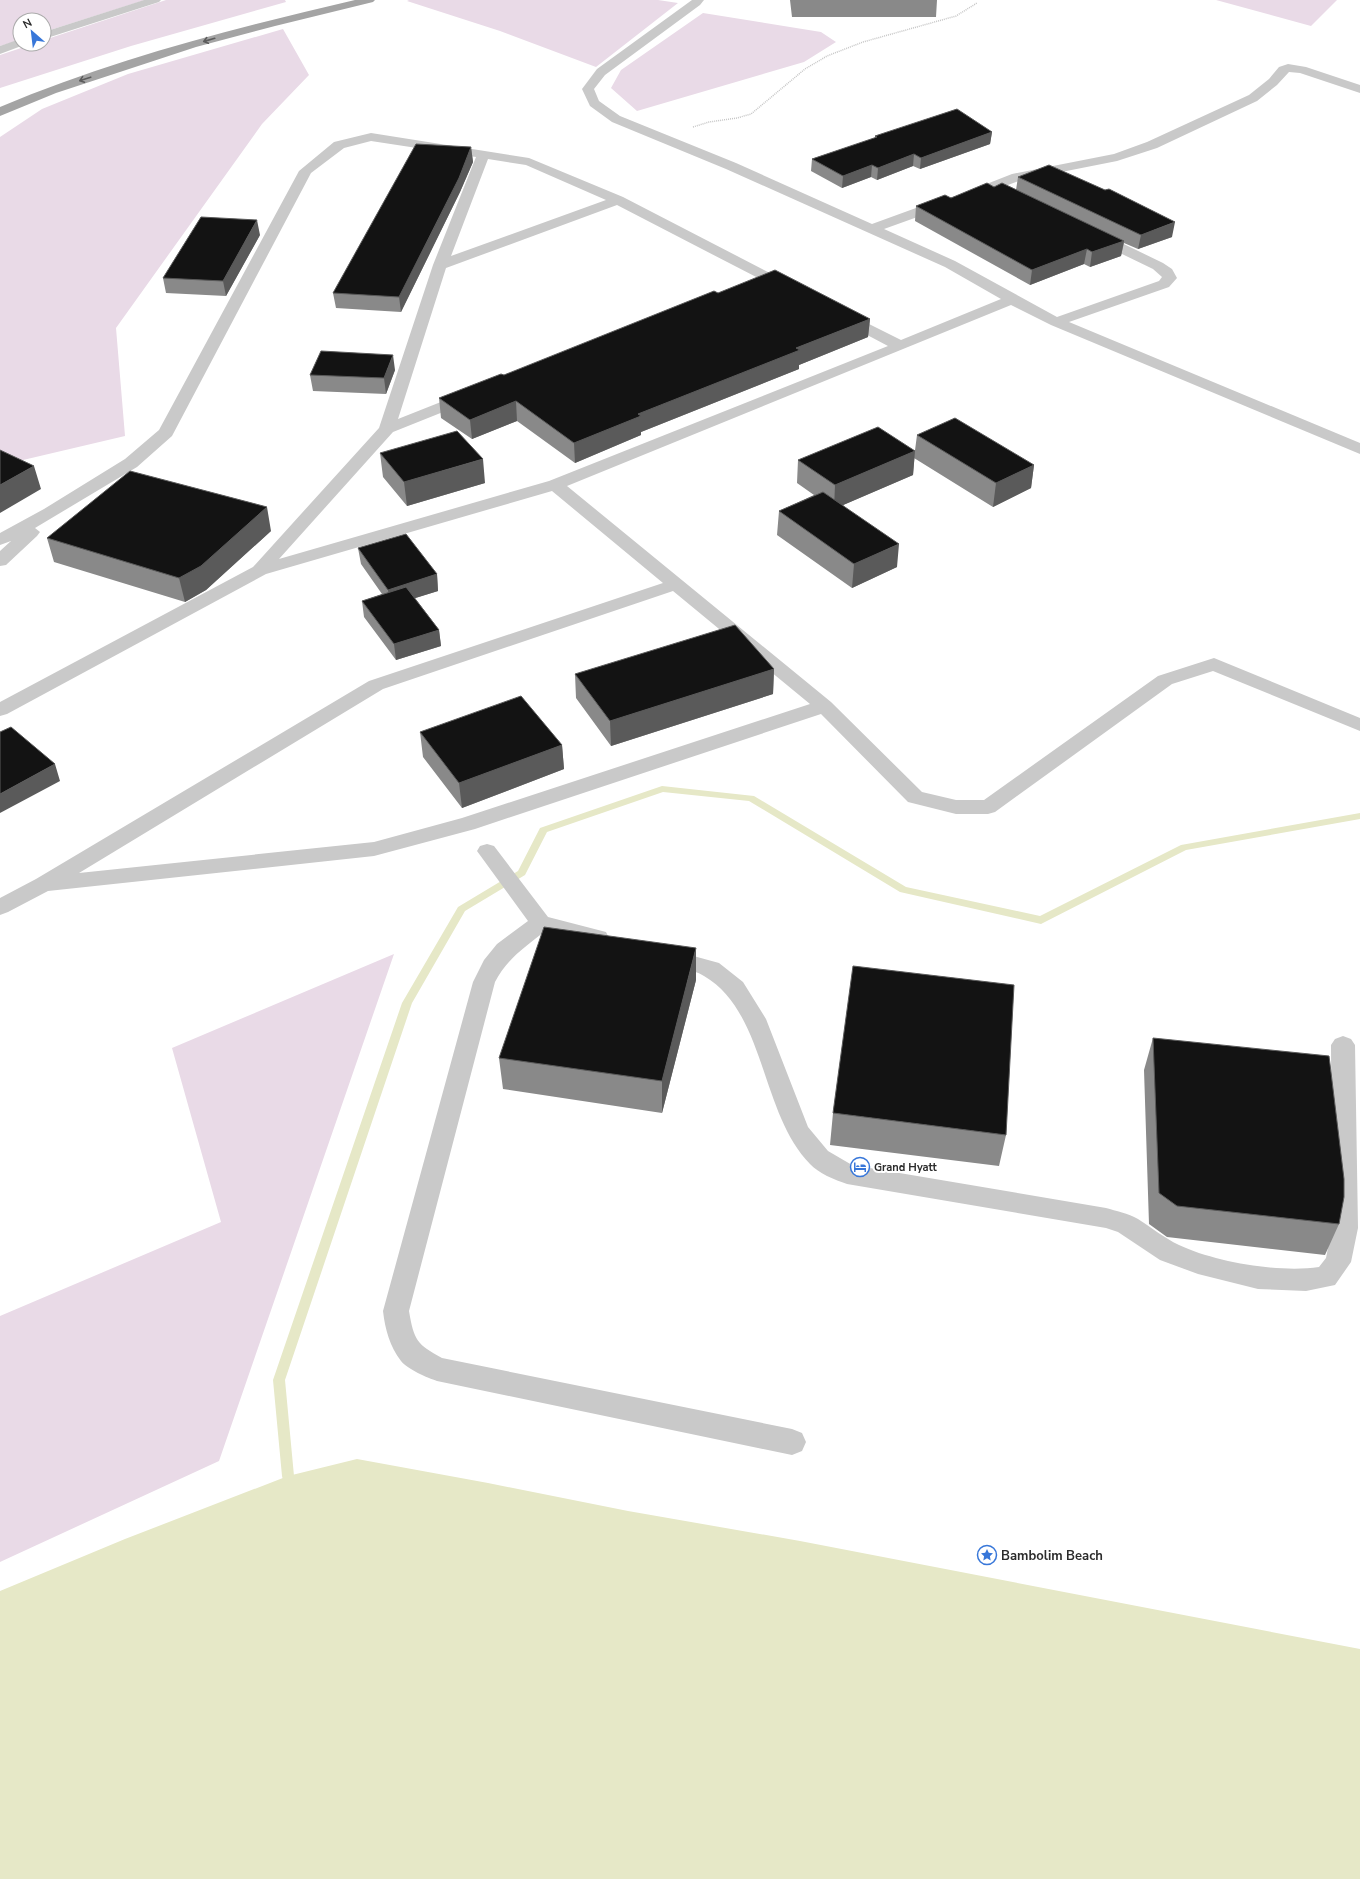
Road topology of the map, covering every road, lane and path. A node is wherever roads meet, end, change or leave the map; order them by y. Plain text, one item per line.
1 (155, 0) edge
2 (333, 0) edge
3 (369, 0) edge
4 (698, 0) edge
5 (977, 3) dead end
6 (52, 33) edge
7 (12, 46) edge
8 (0, 50) edge
9 (32, 86) dead end
10 (1360, 89) edge
11 (0, 112) edge
12 (668, 141) junction
13 (483, 156) junction
14 (990, 188) junction
15 (974, 192) edge
16 (1008, 195) edge
17 (959, 197) edge
18 (618, 200) junction
19 (871, 229) junction
20 (1087, 232) edge
21 (440, 265) junction
22 (769, 277) junction
23 (747, 286) edge
24 (803, 296) edge
25 (1012, 299) junction
26 (831, 310) edge
27 (1056, 322) junction
28 (900, 346) junction
29 (482, 391) edge
30 (387, 429) junction
31 (1360, 449) edge
32 (555, 484) junction
33 (50, 513) junction
34 (0, 540) edge
35 (0, 561) edge
36 (260, 570) junction
37 (676, 584) junction
38 (824, 706) junction
39 (0, 710) edge
40 (1360, 725) edge
41 (487, 851) dead end
42 (44, 884) junction
43 (0, 906) edge
44 (541, 923) junction
45 (619, 944) edge
46 (650, 952) edge
47 (1343, 1045) dead end
48 (792, 1442) dead end

1 - 6 street
2 - 9 main road
3 -> 11 main road
4 - 12 street
5 - 12 path
7 - 8 street
10 - 14 street
12 - 19 street
13 - 18 street
13 - 21 street
13 - 33 street
14 - 15 street
14 - 16 street
17 - 19 street
18 - 21 street
18 - 22 street
19 - 25 street
20 - 27 street
21 - 30 street
22 - 23 street
22 - 24 street
25 - 27 street
25 - 28 street
26 - 28 street
27 - 31 street
28 - 32 street
29 - 30 street
30 - 36 street
32 - 36 street
32 - 37 street
33 - 34 street
33 - 35 street
36 - 39 street
37 - 38 street
37 - 42 street
38 - 40 street
38 - 42 street
41 - 44 street
42 - 43 street
44 - 45 street
44 - 48 street
46 - 47 street

